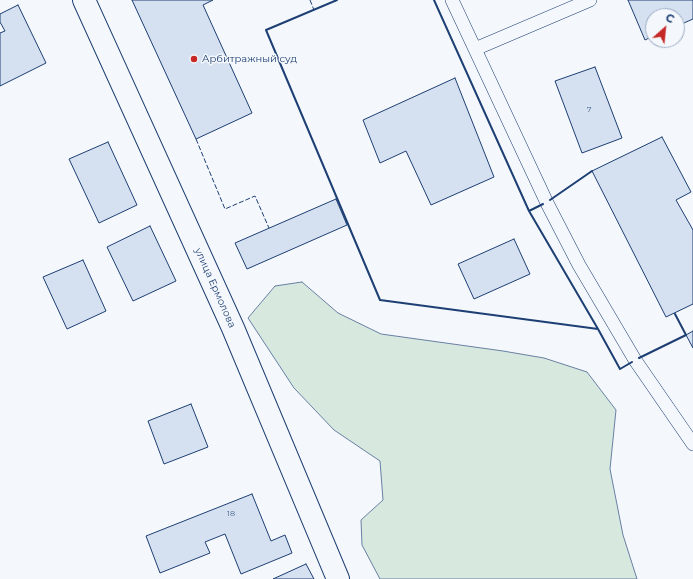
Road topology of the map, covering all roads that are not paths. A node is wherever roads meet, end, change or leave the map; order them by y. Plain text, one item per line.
1 (84, 0) edge
2 (452, 0) edge
3 (590, 0) edge
4 (475, 49) junction
5 (693, 444) edge
6 (338, 579) edge

1 - 6 street, улица Ермолова
2 - 4 lane
3 - 4 lane
4 - 5 lane

